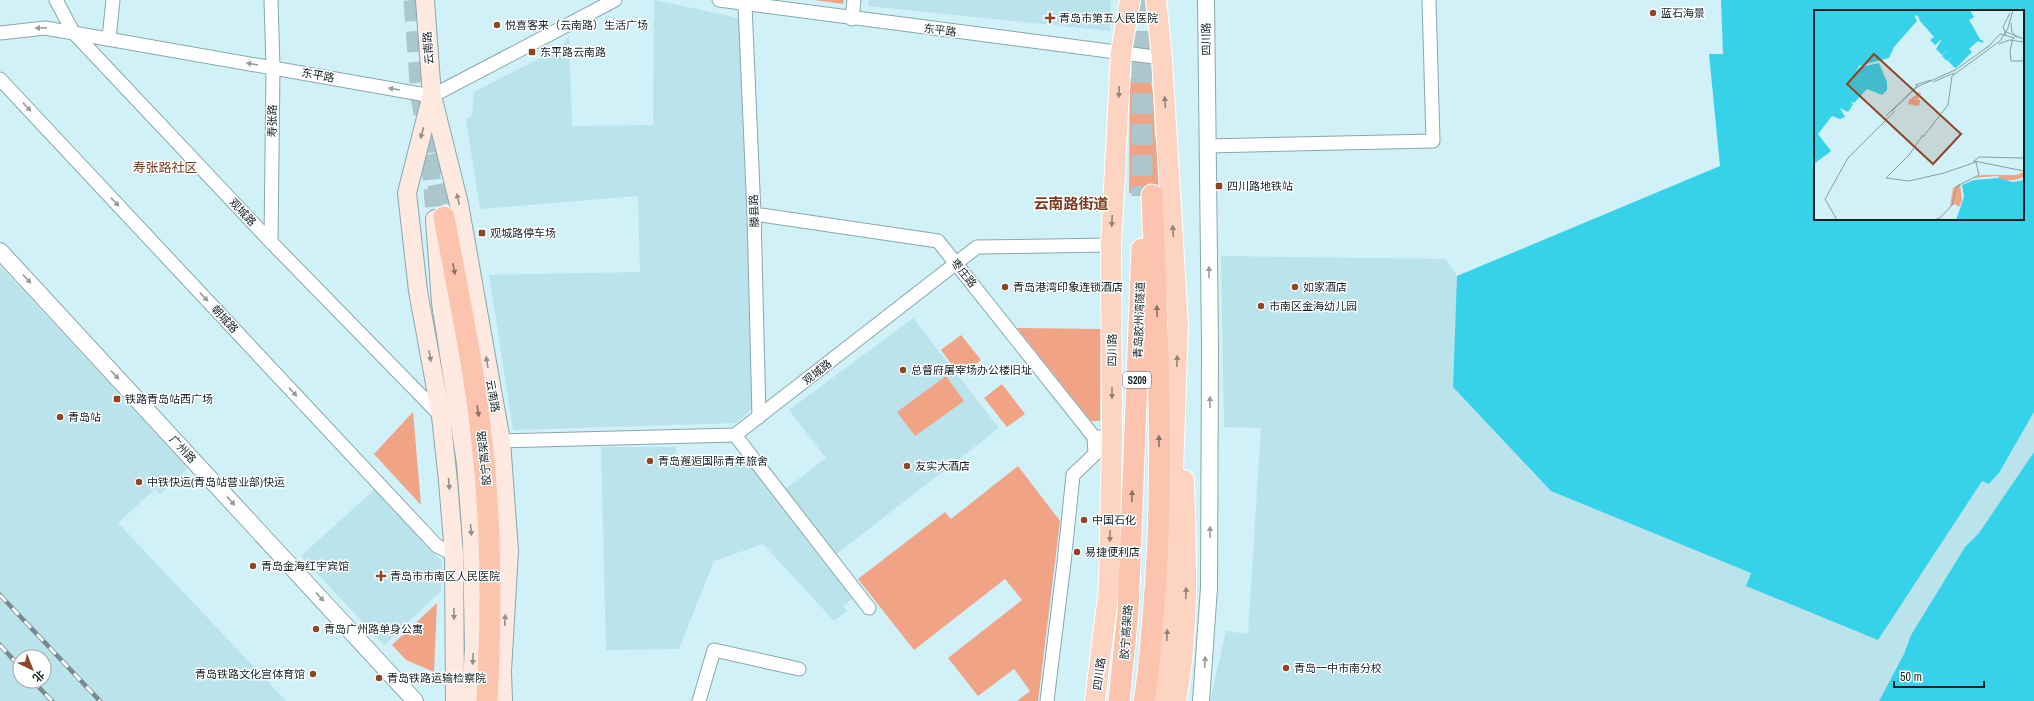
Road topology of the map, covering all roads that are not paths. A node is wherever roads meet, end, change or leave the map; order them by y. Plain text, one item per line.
1 (56, 0) edge
2 (113, 0) edge
3 (271, 0) edge
4 (425, 0) edge
5 (615, 0) edge
6 (719, 0) edge
7 (854, 0) edge
8 (1130, 0) edge
9 (1156, 0) edge
10 (1206, 0) edge
11 (1429, 0) edge
12 (745, 4) junction
13 (852, 19) junction
14 (73, 32) junction
15 (0, 33) edge
16 (109, 38) junction
17 (1121, 53) junction
18 (1162, 58) junction
19 (273, 68) junction
20 (0, 79) edge
21 (432, 96) junction
22 (1208, 146) junction
23 (754, 214) junction
24 (440, 218) joint
25 (271, 242) junction
26 (1111, 246) junction
27 (0, 251) edge
28 (956, 264) junction
29 (1175, 400) junction
30 (440, 416) junction
31 (759, 417) junction
32 (735, 435) junction
33 (1103, 437) junction
34 (501, 441) junction
35 (454, 554) junction
36 (1130, 563) joint
37 (869, 608) dead end
38 (799, 669) dead end
39 (415, 701) edge
40 (455, 701) edge
41 (471, 701) edge
42 (487, 701) edge
43 (502, 701) edge
44 (699, 701) edge
45 (1047, 701) edge
46 (1096, 701) edge
47 (1119, 701) edge
48 (1144, 701) edge
49 (1159, 701) edge
50 (1176, 701) edge
51 (1201, 701) edge

1 - 14 street, 观城路
2 - 16 street
3 - 19 street, 寿张路
4 - 21 main road, 云南路
5 - 21 street
6 - 12 street, 东平路
7 - 13 street
8 - 17 main road, 四川路
9 - 18 main road
10 - 22 street, 四川路
11 - 22 street
12 - 13 street, 东平路
12 - 23 street, 滕县路
13 - 17 street, 东平路
14 -> 15 street, 东平路
14 - 16 street, 东平路
14 - 25 street, 观城路
19 -> 16 street, 东平路
17 - 18 street, 东平路
17 -> 26 main road, 四川路
29 -> 18 main road
21 -> 19 street, 东平路
19 - 25 street, 寿张路
20 -> 35 street, 朝城路
21 -> 30 main road, 云南路
34 -> 21 main road, 云南路
51 -> 22 street, 四川路
23 - 28 street, 枣庄路
23 - 31 street, 滕县路
24 -> 41 main road
24 -> 42 highway, 胶宁高架路
25 - 30 street, 观城路
26 - 28 street, 观城路
26 -> 33 main road, 四川路
27 -> 39 street, 广州路
28 - 31 street, 观城路
28 - 33 street, 枣庄路
49 -> 29 main road
50 -> 29 main road
30 -> 35 main road, 云南路
31 - 32 street, 观城路
32 - 34 street
32 - 37 street
33 - 45 street
33 -> 46 main road, 四川路
43 -> 34 main road, 云南路
35 -> 40 main road, 云南路
36 - 47 highway, 胶宁高架路
36 - 48 highway, 青岛胶州湾隧道 / S209
38 - 44 street

